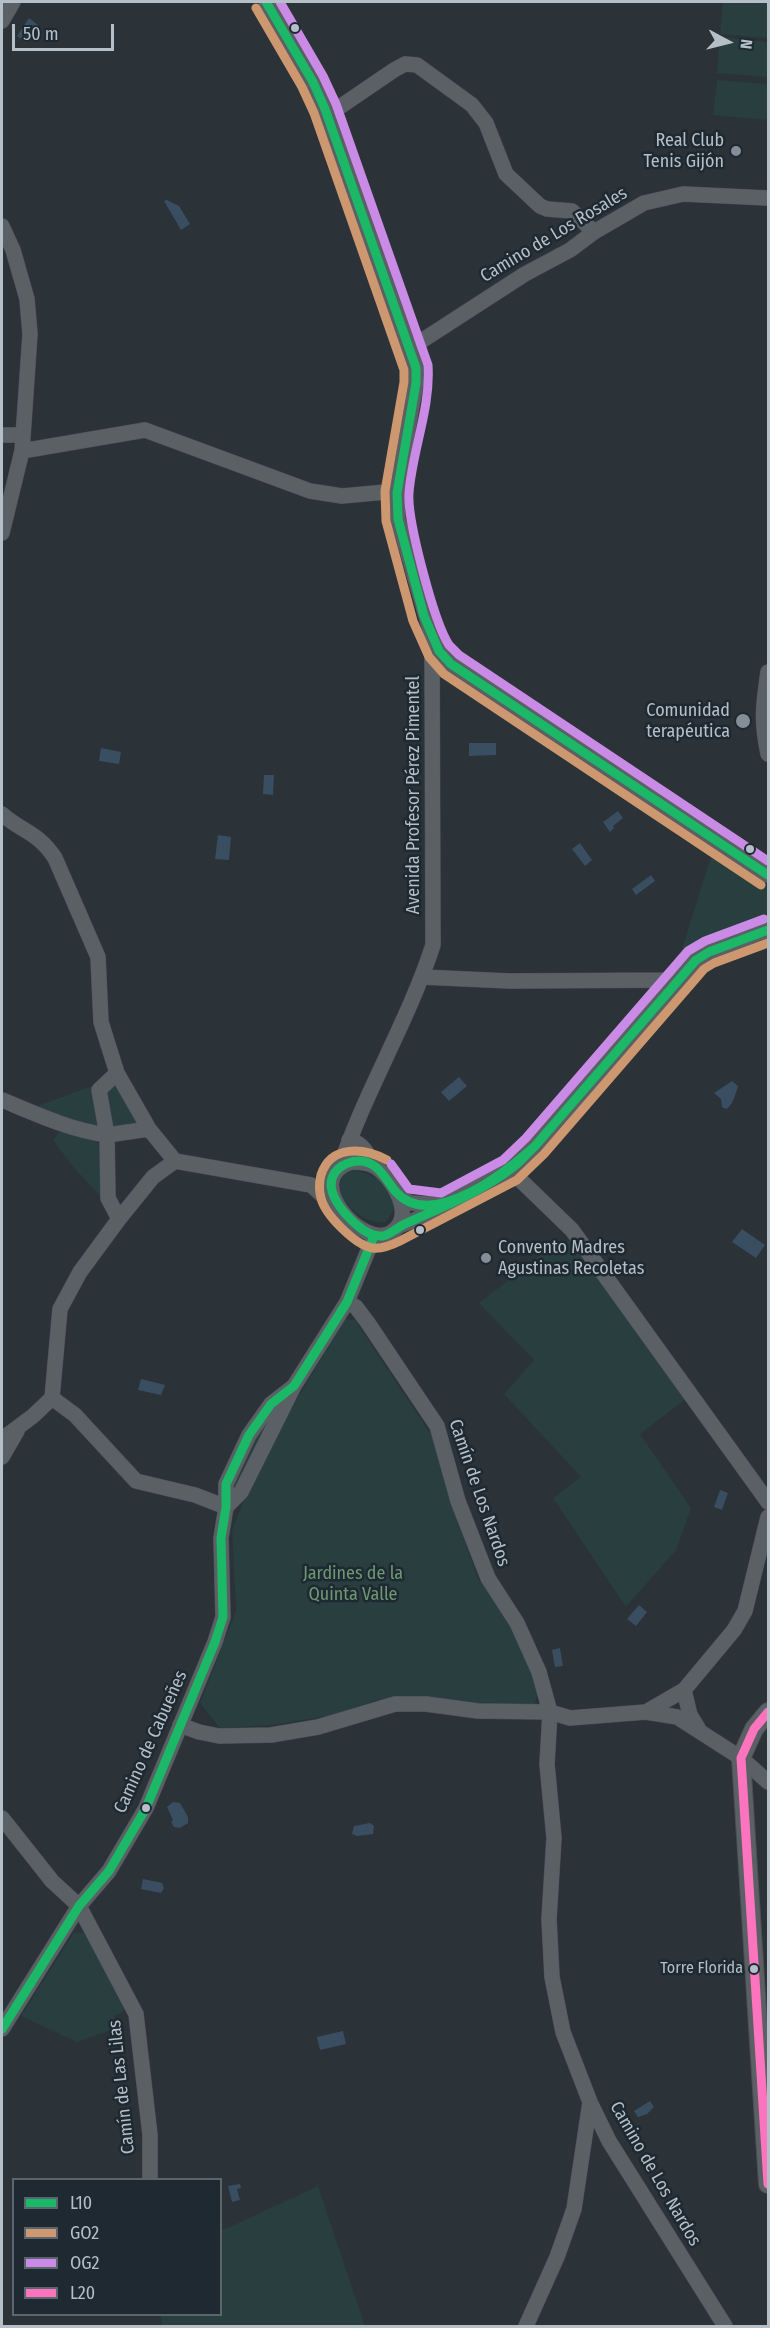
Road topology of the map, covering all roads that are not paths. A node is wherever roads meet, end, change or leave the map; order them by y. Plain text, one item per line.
1 (13, 2) edge
2 (266, 2) edge
3 (2, 21) edge
4 (327, 115) junction
5 (768, 198) edge
6 (2, 226) edge
7 (594, 232) junction
8 (409, 349) junction
9 (2, 435) edge
10 (22, 435) junction
11 (22, 451) junction
12 (397, 493) junction
13 (2, 533) edge
14 (432, 637) junction
15 (462, 671) junction
16 (768, 672) edge
17 (433, 687) junction
18 (768, 754) edge
19 (2, 814) edge
20 (768, 874) edge
21 (768, 930) edge
22 (422, 977) junction
23 (678, 981) junction
24 (117, 1073) junction
25 (2, 1100) edge
26 (149, 1129) junction
27 (108, 1136) junction
28 (349, 1140) junction
29 (175, 1161) junction
30 (372, 1165) junction
31 (510, 1170) junction
32 (336, 1172) junction
33 (311, 1185) junction
34 (401, 1199) junction
35 (335, 1201) junction
36 (444, 1205) junction
37 (119, 1219) junction
38 (399, 1226) junction
39 (374, 1236) junction
40 (347, 1302) junction
41 (52, 1398) junction
42 (21, 1425) junction
43 (2, 1439) edge
44 (2, 1457) edge
45 (768, 1502) edge
46 (226, 1506) junction
47 (768, 1516) edge
48 (684, 1690) junction
49 (550, 1712) junction
50 (646, 1712) junction
51 (768, 1712) edge
52 (180, 1725) junction
53 (699, 1730) junction
54 (741, 1758) junction
55 (768, 1782) edge
56 (2, 1818) edge
57 (79, 1906) junction
58 (2, 2029) edge
59 (590, 2102) junction
60 (150, 2178) edge
61 (768, 2184) edge
62 (526, 2326) edge
63 (725, 2326) edge

1 - 3 street
2 - 4 street, Avenida Profesor Pérez Pimentel
4 - 7 street
4 - 8 street, Avenida Profesor Pérez Pimentel
5 - 7 street, Camino de Los Rosales
6 - 10 street
7 - 8 street, Camino de Los Rosales
8 - 12 street, Avenida Profesor Pérez Pimentel
9 - 10 street
10 - 11 street
11 - 12 street
11 - 13 street
12 - 14 street, Avenida Profesor Pérez Pimentel
14 - 15 street
14 - 17 street, Avenida Profesor Pérez Pimentel
15 - 17 street
15 - 20 street
16 - 18 street
17 - 22 street, Avenida Profesor Pérez Pimentel
19 - 24 street
21 - 23 street
22 - 23 street
22 - 28 street, Avenida Profesor Pérez Pimentel
23 - 31 street
24 - 26 street
24 - 27 street
25 - 27 street
26 - 27 street
26 - 29 street
27 - 37 street
28 - 30 street
28 - 32 street, Avenida Profesor Pérez Pimentel
29 - 33 street
29 - 37 street
30 - 32 street
30 - 34 street
31 - 36 street
31 - 45 street
32 - 33 street
32 - 35 street
33 - 35 street
34 - 36 street
34 - 38 street
35 - 39 street
36 - 38 street
37 - 41 street
38 - 39 street
39 - 40 street, Camino de Cabueñes
40 - 46 street, Camino de Cabueñes
40 - 49 street, Camín de Los Nardos
41 - 42 street
41 - 46 street
42 - 43 street
42 - 44 street
46 - 52 street, Camino de Cabueñes
47 - 48 street
48 - 50 street
48 - 53 street
49 - 50 street
49 - 52 street
49 - 59 street, Camino de Los Nardos
50 - 53 street
51 - 54 street
52 - 57 street, Camino de Cabueñes
53 - 54 street
54 - 55 street
54 - 61 street
56 - 57 street, Camín de Las Lilas
57 - 58 street, Camino de Cabueñes
57 - 60 street, Camín de Las Lilas
59 - 62 street
59 - 63 street, Camino de Los Nardos

